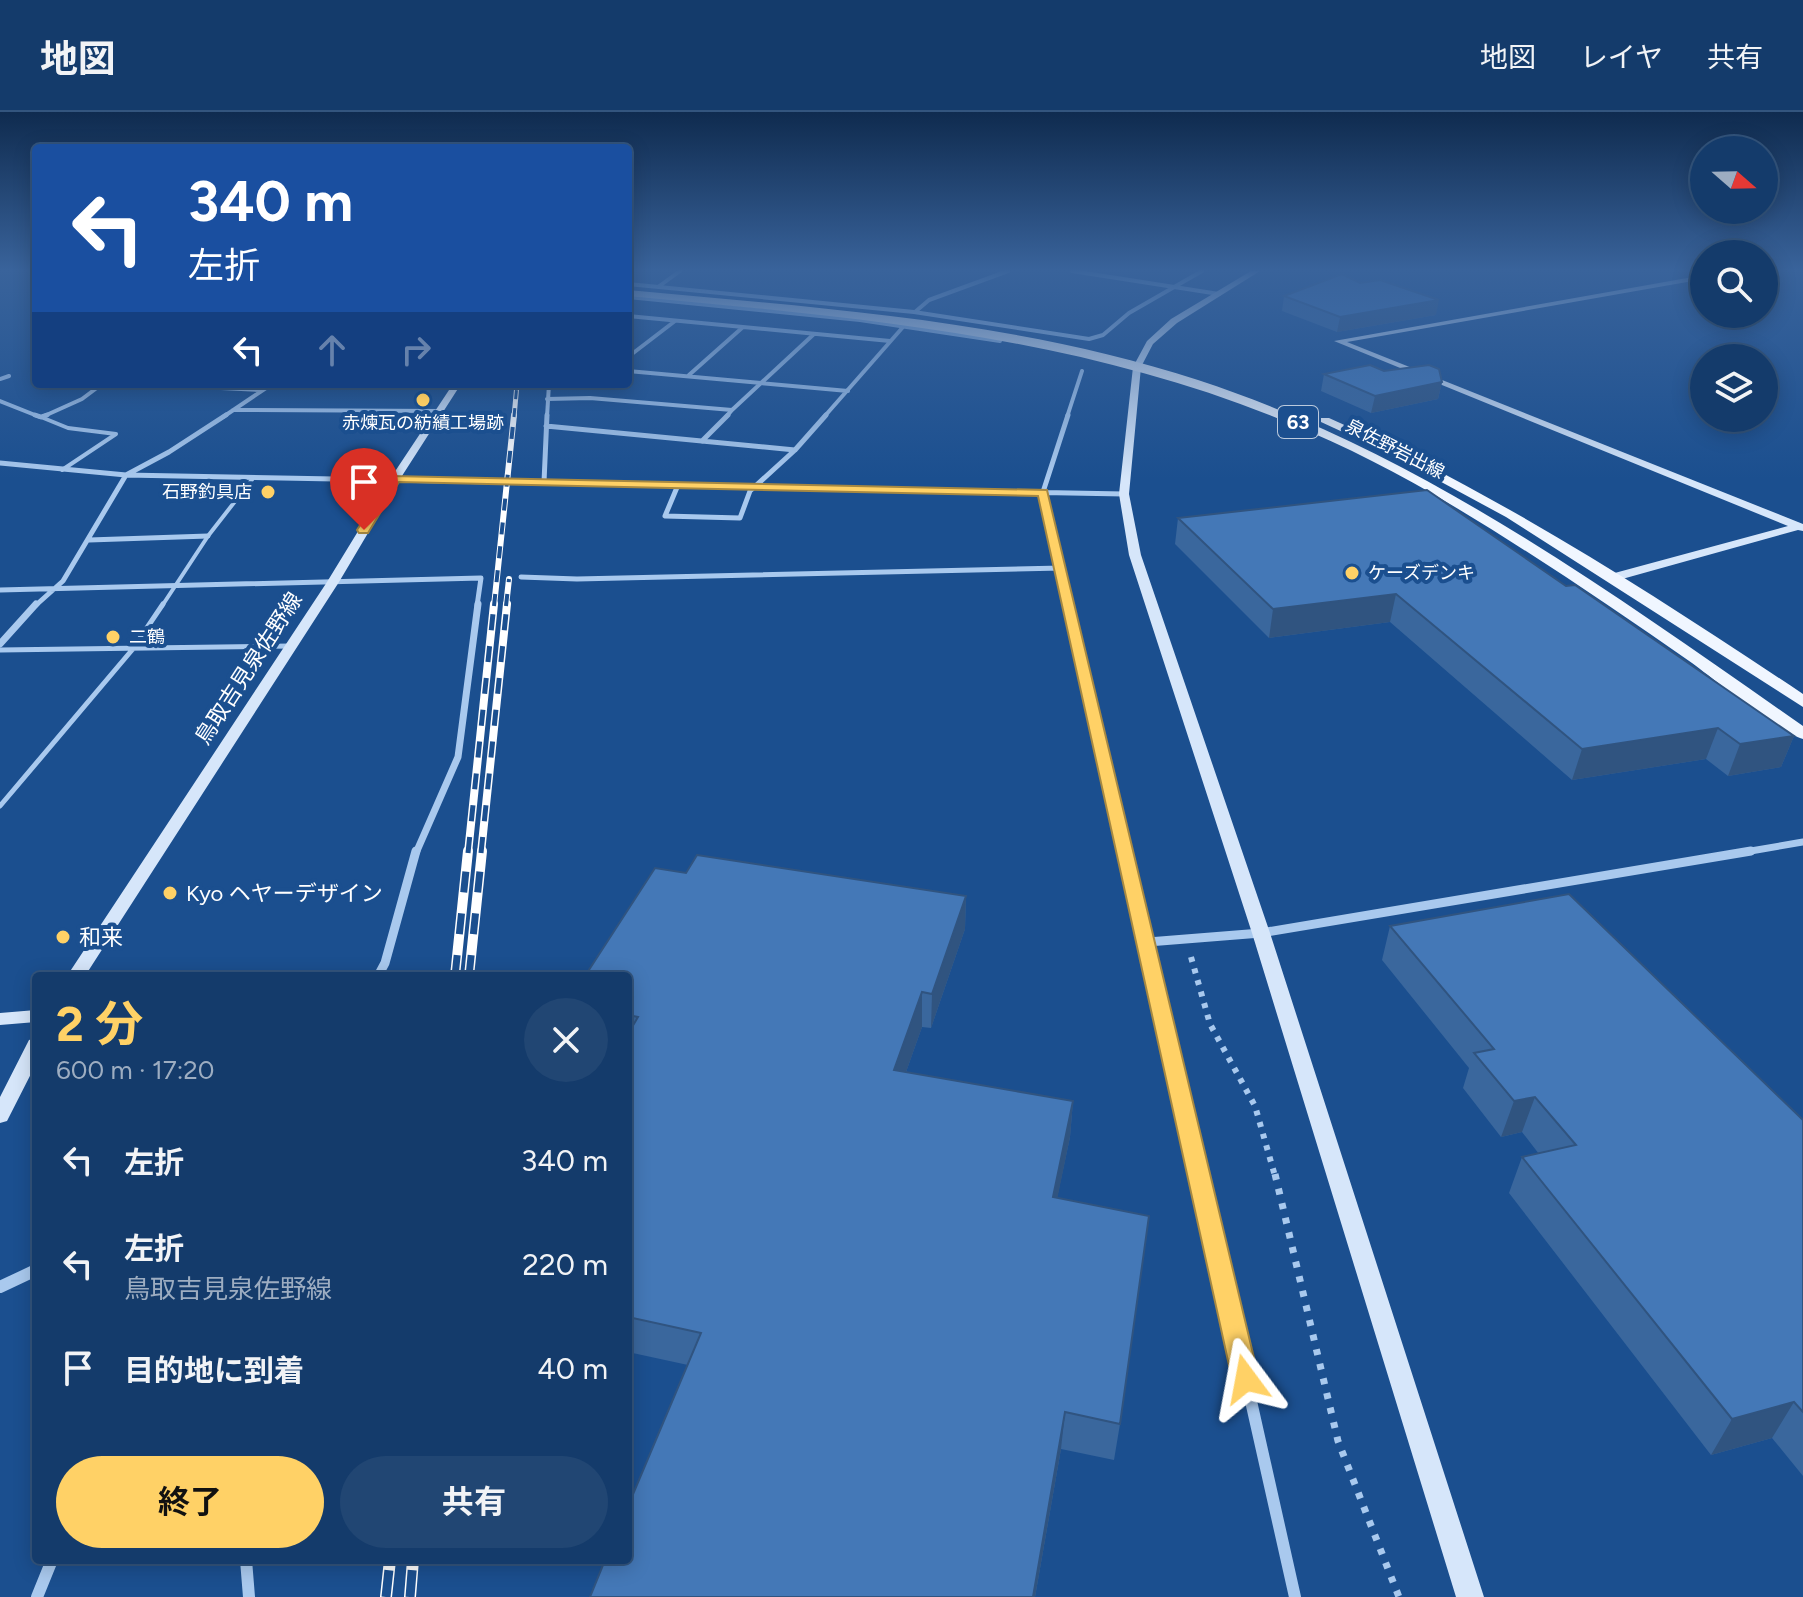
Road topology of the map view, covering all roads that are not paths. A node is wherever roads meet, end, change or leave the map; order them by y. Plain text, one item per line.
1 (650, 340) edge
2 (728, 340) edge
3 (807, 340) edge
4 (882, 340) edge
5 (997, 340) edge
6 (1012, 340) edge
7 (1033, 340) edge
8 (1153, 340) edge
9 (1342, 340) edge
10 (890, 341) joint
11 (1072, 351) junction
12 (632, 354) edge
13 (1139, 363) junction
14 (632, 371) edge
15 (1082, 371) dead end
16 (689, 375) junction
17 (9, 376) dead end
18 (0, 379) edge
19 (763, 382) junction
20 (97, 388) edge
21 (220, 388) edge
22 (264, 388) edge
23 (455, 388) edge
24 (548, 388) edge
25 (260, 390) junction
26 (848, 391) junction
27 (547, 399) junction
28 (0, 401) edge
29 (232, 410) junction
30 (732, 410) junction
31 (441, 411) junction
32 (41, 417) junction
33 (546, 426) junction
34 (702, 441) junction
35 (795, 450) junction
36 (0, 463) edge
37 (62, 470) junction
38 (126, 475) junction
39 (254, 477) junction
40 (395, 479) junction
41 (544, 482) junction
42 (678, 485) junction
43 (757, 487) junction
44 (1043, 492) junction
45 (1124, 494) junction
46 (1801, 527) edge
47 (208, 536) junction
48 (89, 540) junction
49 (1062, 568) junction
50 (521, 577) dead end
51 (1615, 577) junction
52 (333, 582) junction
53 (175, 585) junction
54 (53, 588) junction
55 (0, 590) edge
56 (291, 646) junction
57 (0, 647) edge
58 (132, 650) junction
59 (1803, 702) edge
60 (1803, 734) edge
61 (0, 806) edge
62 (1803, 842) edge
63 (1261, 933) junction
64 (1148, 942) junction
65 (79, 972) edge
66 (380, 972) edge
67 (32, 1016) edge
68 (0, 1019) edge
69 (32, 1053) edge
70 (0, 1116) edge
71 (32, 1272) edge
72 (0, 1287) edge
73 (50, 1564) edge
74 (246, 1564) edge
75 (37, 1597) edge
76 (249, 1597) edge
77 (1295, 1597) edge
78 (1470, 1597) edge

1 - 12 street
2 - 16 street
3 - 19 street
4 - 10 street
5 - 11 street
6 - 11 main road, 泉佐野岩出線 / 63
7 - 13 main road, 泉佐野岩出線 / 63
8 - 13 street
9 - 46 street
10 - 26 street
11 - 13 main road, 泉佐野岩出線 / 63
13 - 45 street
13 - 51 main road, 泉佐野岩出線 / 63
13 - 60 main road, 泉佐野岩出線 / 63
14 - 16 street
15 - 44 street
16 - 19 street
17 - 18 street
19 - 26 street
19 - 30 street
20 - 32 street
21 - 25 street
22 - 25 street
23 - 31 street, 鳥取吉見泉佐野線
24 - 27 street
25 - 29 street
26 - 35 street
27 - 30 street
27 - 33 street
28 - 32 street
29 - 31 street
29 - 38 street
30 - 34 street
31 - 40 street, 鳥取吉見泉佐野線
32 - 37 lane
33 - 34 street
33 - 41 street
34 - 35 street
35 - 43 street
36 - 37 street
37 - 38 street
38 - 39 street
38 - 48 street
39 - 40 street
39 - 47 lane
40 - 41 street
40 - 52 street, 鳥取吉見泉佐野線
41 - 42 street
42 - 43 street
42 - 43 street
43 - 44 street
44 - 45 street
44 - 49 street
45 - 63 street
46 - 51 street
47 - 48 street
47 - 53 lane
48 - 54 street
49 - 50 street
49 - 64 street
51 - 59 main road, 泉佐野岩出線 / 63
52 - 53 street
52 - 56 street, 鳥取吉見泉佐野線
52 - 66 street
53 - 54 street
53 - 58 lane
54 - 55 street
54 - 57 street
56 - 58 lane
56 - 65 street, 鳥取吉見泉佐野線
57 - 58 lane
58 - 61 lane
62 - 63 street
63 - 64 street
63 - 78 street
64 - 77 street
67 - 68 street
69 - 70 street
71 - 72 street
73 - 75 street
74 - 76 street

